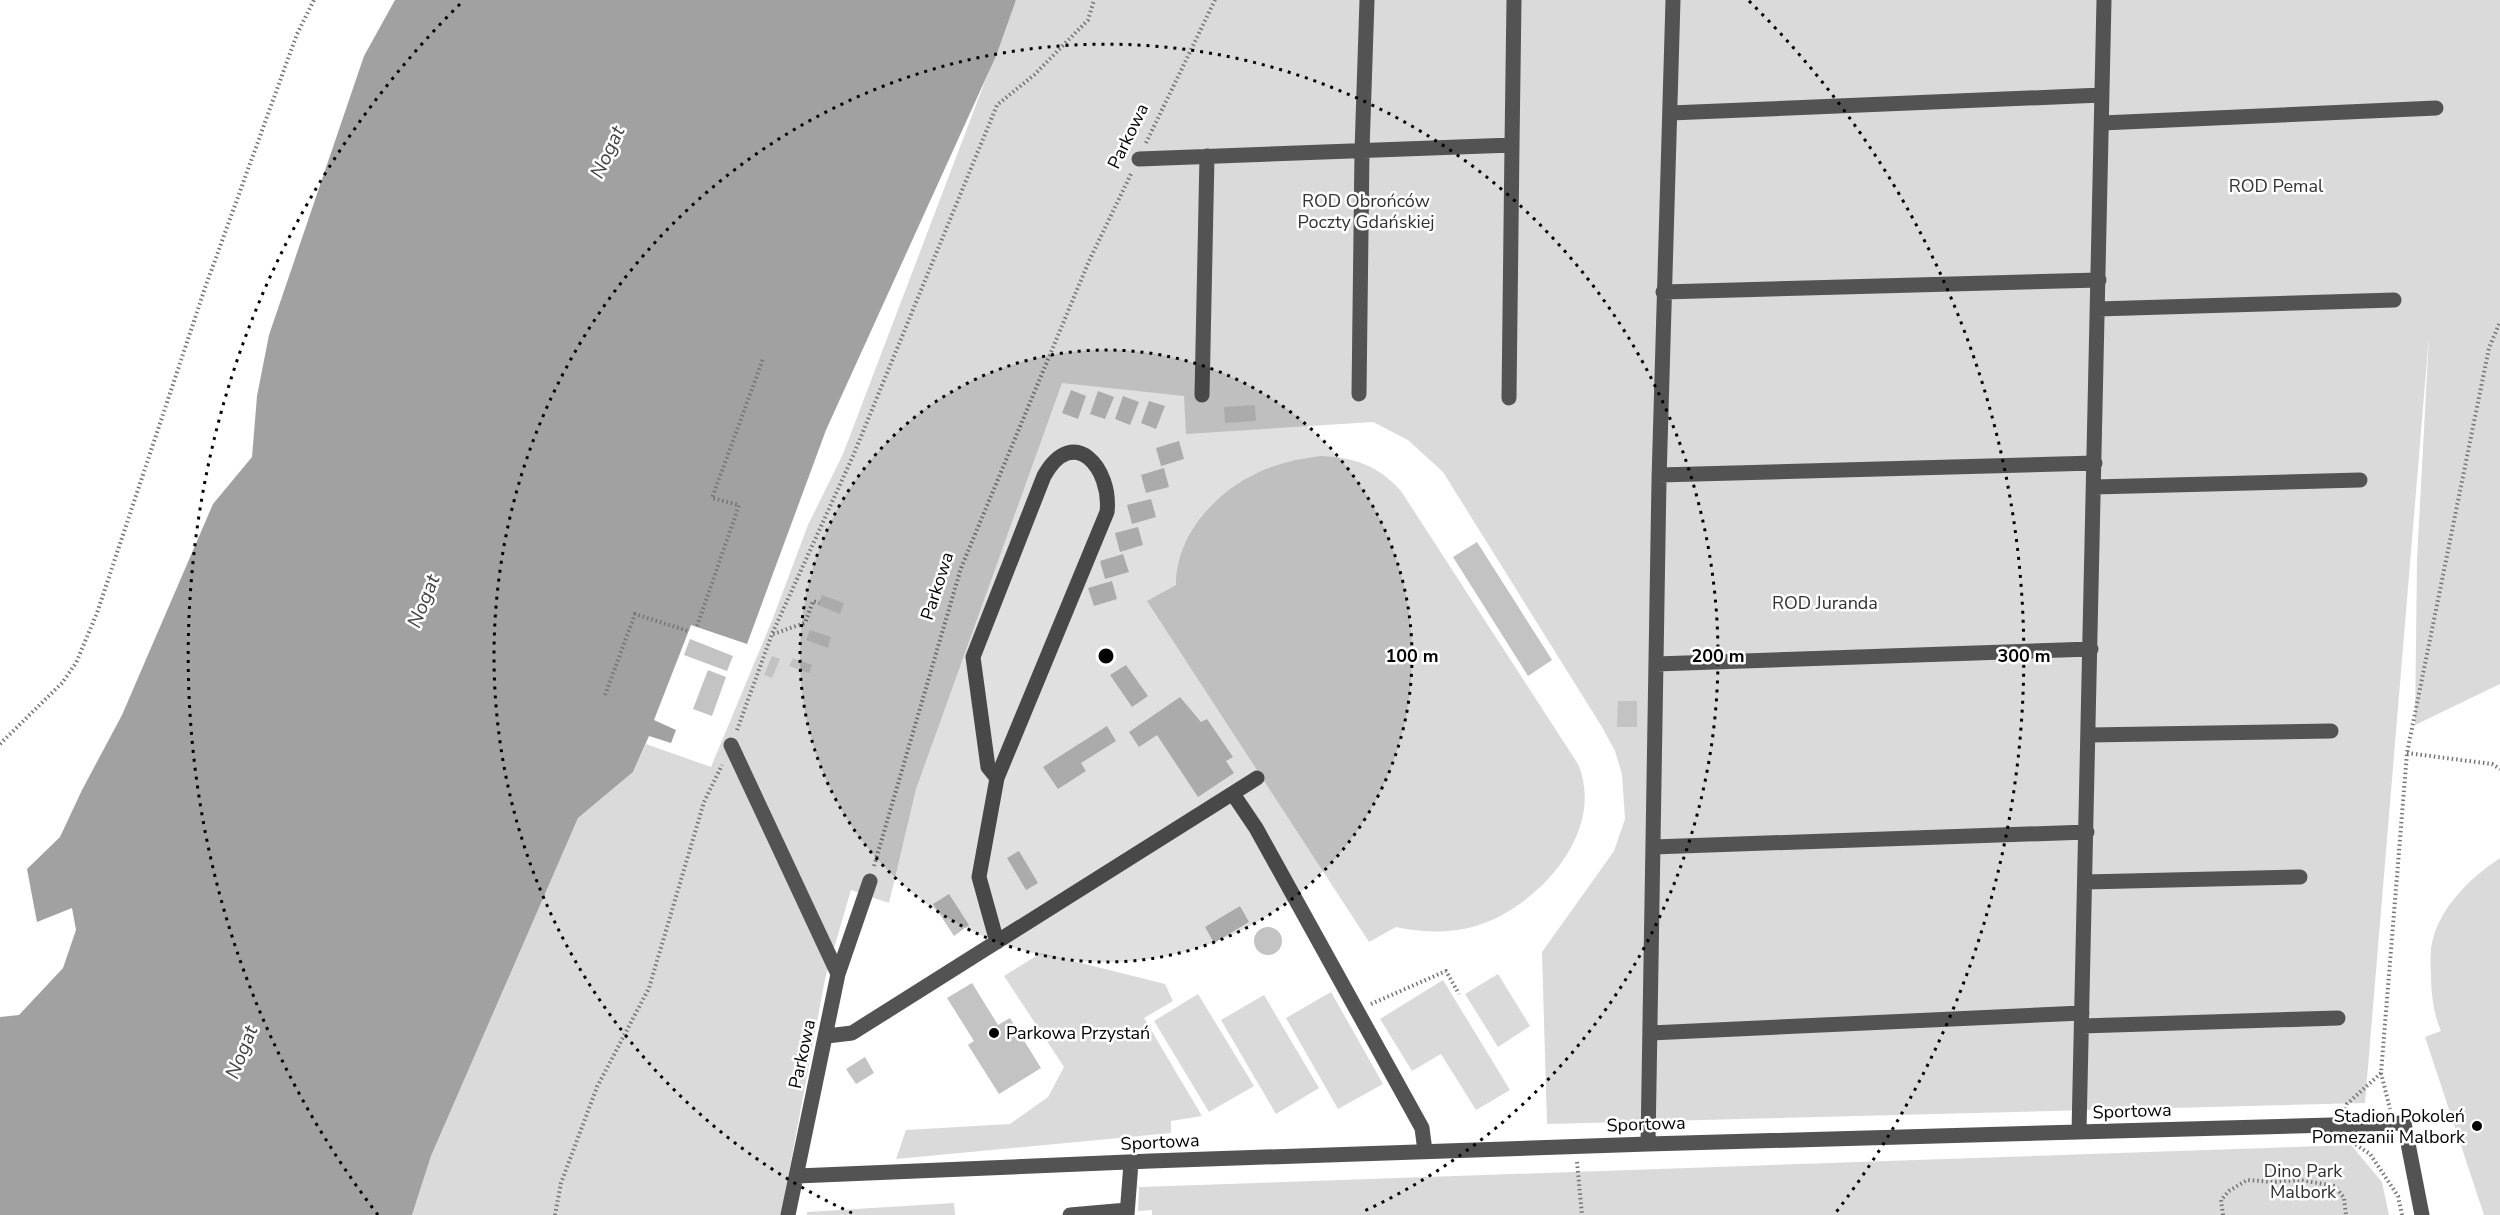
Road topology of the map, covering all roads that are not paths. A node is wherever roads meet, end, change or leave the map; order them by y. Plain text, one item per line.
1 (1367, 0) edge
2 (1514, 0) edge
3 (1673, 0) edge
4 (2104, 0) edge
5 (2102, 95) junction
6 (2436, 108) dead end
7 (1670, 113) junction
8 (2102, 123) junction
9 (1512, 145) junction
10 (1362, 151) junction
11 (1207, 156) junction
12 (1139, 159) road end
13 (2098, 280) junction
14 (1663, 292) junction
15 (2394, 300) dead end
16 (2098, 309) junction
17 (1359, 394) dead end
18 (1202, 395) dead end
19 (1509, 398) dead end
20 (2095, 463) junction
21 (1659, 475) junction
22 (2360, 480) dead end
23 (2094, 487) junction
24 (2091, 649) junction
25 (1656, 664) junction
26 (2331, 731) dead end
27 (2089, 735) junction
28 (731, 745) road end
29 (997, 778) junction
30 (1257, 778) dead end
31 (1233, 794) junction
32 (2087, 832) junction
33 (1653, 847) junction
34 (2300, 877) dead end
35 (870, 881) road end
36 (2085, 882) junction
37 (997, 942) junction
38 (838, 974) junction
39 (2338, 1018) dead end
40 (2082, 1019) junction
41 (1650, 1033) junction
42 (827, 1036) junction
43 (2079, 1132) junction
44 (1648, 1144) junction
45 (1425, 1151) junction
46 (1131, 1163) junction
47 (797, 1176) junction
48 (1127, 1212) edge
49 (788, 1215) edge
50 (1070, 1215) edge
51 (2421, 1215) edge

1 - 10 street
2 - 9 street
3 - 7 street
4 - 5 street
5 - 7 street
5 - 8 street
6 - 8 street
7 - 14 street
8 - 13 street
9 - 10 street
9 - 19 street
10 - 11 street
10 - 17 street
11 - 12 street
11 - 18 street
13 - 14 street
13 - 16 street
14 - 21 street
15 - 16 street
16 - 20 street
20 - 21 street
20 - 23 street
21 - 25 street
22 - 23 street
23 - 24 street
24 - 25 street
24 - 27 street
25 - 33 street
26 - 27 street
27 - 32 street
28 - 38 street
29 - 29 street
29 - 37 street
30 - 31 street
31 - 37 street
31 - 45 street
32 - 33 street
32 - 36 street
33 - 41 street
34 - 36 street
35 - 38 street, Parkowa
36 - 40 street
37 - 42 street
38 - 42 street, Parkowa
39 - 40 street
40 - 41 street
40 - 43 street
41 - 44 street
42 - 47 street, Parkowa
43 - 44 street, Sportowa
43 - 51 street, Sportowa
44 - 45 street, Sportowa
45 - 46 street, Sportowa
46 - 47 street, Sportowa
46 - 48 street
47 - 49 street, Parkowa
48 - 50 street

